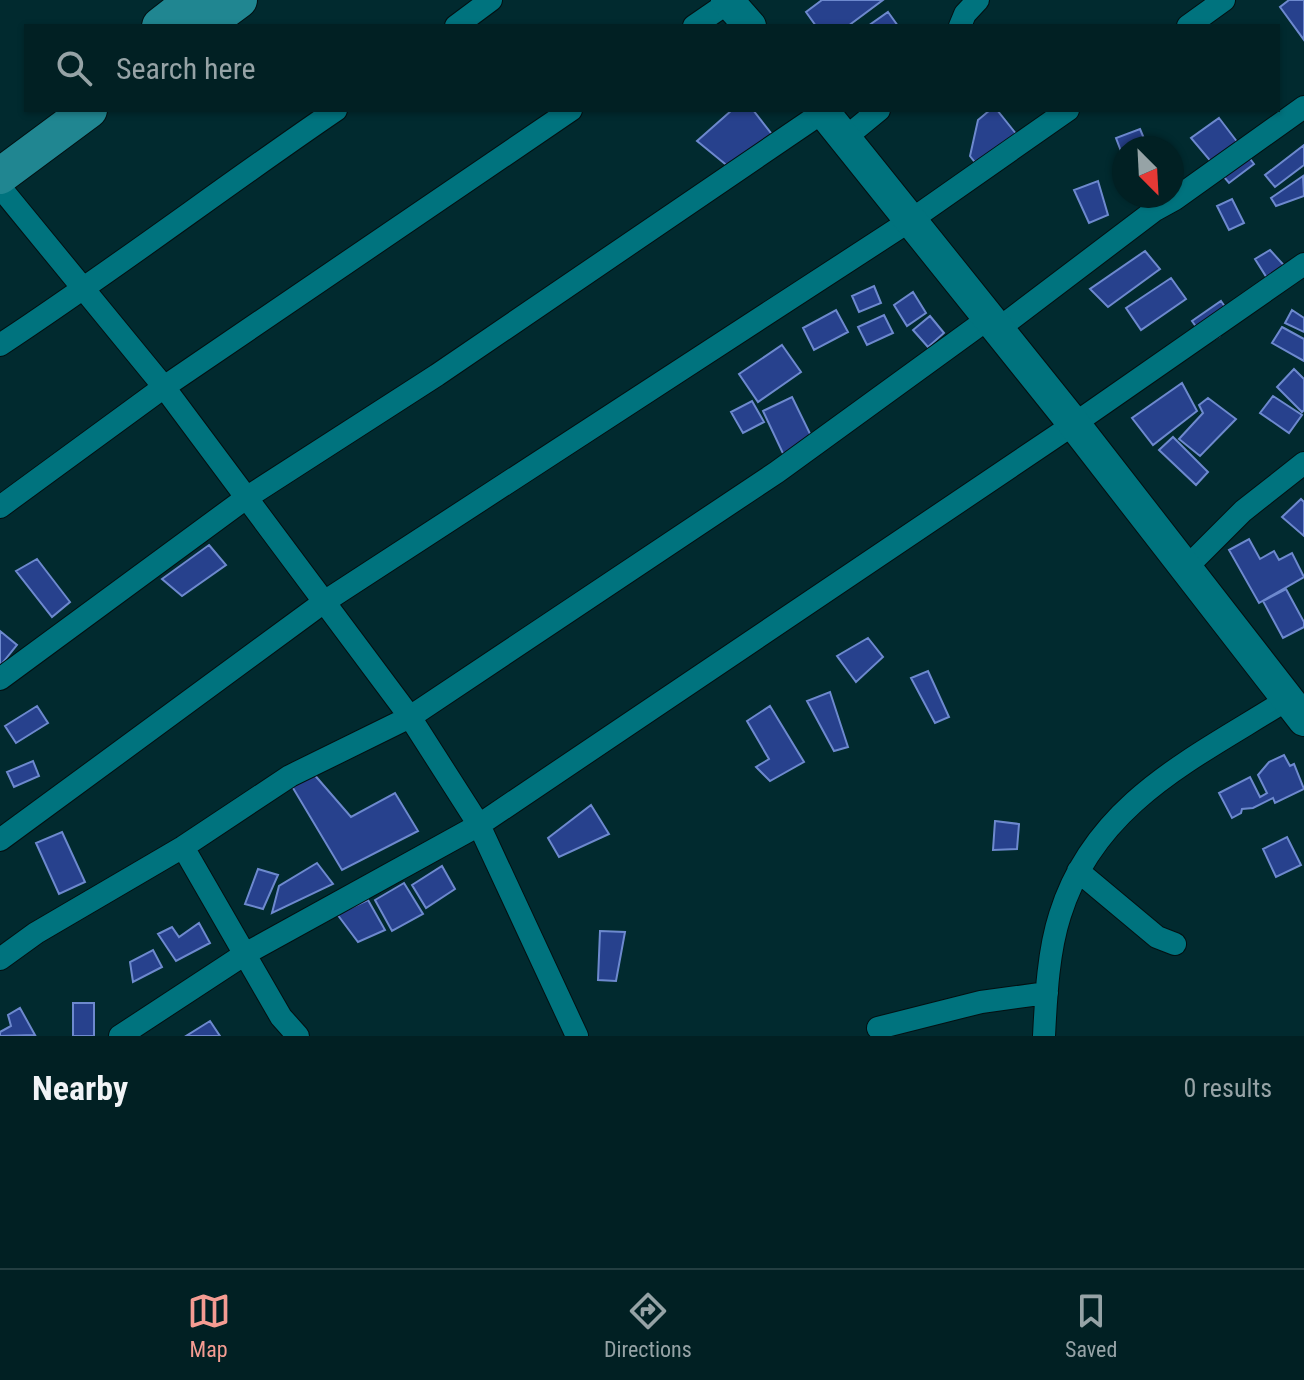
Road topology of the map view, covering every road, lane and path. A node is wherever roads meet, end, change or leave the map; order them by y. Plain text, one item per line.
1 (193, 0) edge
2 (239, 0) edge
3 (491, 0) edge
4 (978, 0) edge
5 (1224, 0) edge
6 (735, 7) edge
7 (163, 24) edge
8 (207, 24) edge
9 (459, 24) edge
10 (698, 24) edge
11 (961, 24) edge
12 (1191, 24) edge
13 (1304, 107) edge
14 (48, 112) edge
15 (86, 112) edge
16 (333, 112) edge
17 (568, 112) edge
18 (821, 112) edge
19 (823, 112) edge
20 (877, 112) edge
21 (1065, 112) edge
22 (845, 138) junction
23 (0, 150) edge
24 (0, 176) edge
25 (0, 187) edge
26 (911, 220) junction
27 (1304, 264) edge
28 (85, 289) junction
29 (993, 324) junction
30 (0, 345) edge
31 (164, 387) junction
32 (1074, 424) junction
33 (1304, 463) edge
34 (246, 498) junction
35 (0, 507) edge
36 (1186, 568) junction
37 (324, 602) junction
38 (0, 679) edge
39 (1296, 710) edge
40 (410, 717) junction
41 (479, 825) junction
42 (0, 840) edge
43 (183, 847) junction
44 (1078, 871) junction
45 (1175, 944) dead end
46 (245, 954) junction
47 (0, 959) edge
48 (1047, 993) junction
49 (878, 1028) dead end
50 (120, 1036) edge
51 (298, 1036) edge
52 (577, 1036) edge
53 (1044, 1036) edge

1 - 7 main road
2 - 8 main road
3 - 9 street
4 - 11 street
5 - 12 street
6 - 10 street
13 - 29 street
14 - 23 main road
15 - 24 main road
16 - 28 street
17 - 31 street
18 - 34 street
19 - 22 main road
20 - 22 street
21 - 26 street
22 - 26 main road
25 - 28 street
26 - 29 main road
26 - 37 street
27 - 32 street
28 - 30 street
28 - 31 street
29 - 32 main road
29 - 40 street
31 - 34 street
31 - 35 street
32 - 36 main road
32 - 41 street
33 - 36 street
34 - 37 street
34 - 38 street
36 - 39 main road
37 - 40 street
37 - 42 street
39 - 44 street
40 - 41 street
40 - 43 street
41 - 46 street
41 - 52 street
43 - 46 street
43 - 47 street
44 - 45 street
44 - 48 street
46 - 50 street
46 - 51 street
48 - 49 street
48 - 53 street

